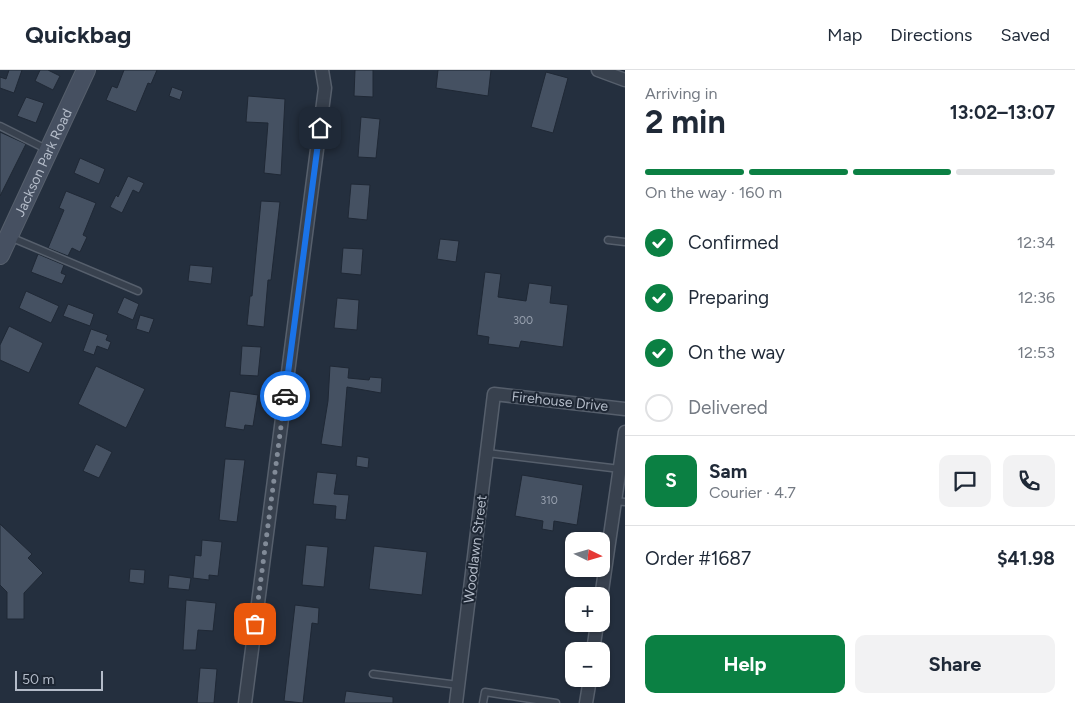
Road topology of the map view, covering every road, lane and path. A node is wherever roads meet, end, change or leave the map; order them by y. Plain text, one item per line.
1 (86, 70) edge
2 (322, 70) edge
3 (598, 70) edge
4 (625, 80) edge
5 (0, 126) edge
6 (49, 150) junction
7 (9, 237) junction
8 (608, 240) dead end
9 (625, 242) edge
10 (0, 255) edge
11 (138, 291) dead end
12 (494, 394) joint
13 (625, 409) edge
14 (625, 432) edge
15 (487, 454) junction
16 (620, 469) junction
17 (620, 502) edge
18 (603, 587) edge
19 (373, 674) dead end
20 (458, 685) junction
21 (589, 687) edge
22 (245, 703) edge
23 (456, 703) edge
24 (483, 703) edge
25 (556, 703) edge
26 (586, 703) edge

1 - 6 main road, Jackson Park Road
2 - 22 street
3 - 4 street
5 - 6 lane
6 - 7 main road, Jackson Park Road
7 - 10 main road, Jackson Park Road
7 - 11 lane
8 - 9 lane
12 - 13 street, Firehouse Drive
12 - 15 street, Woodlawn Street
14 - 16 street
15 - 16 lane
15 - 20 street, Woodlawn Street
16 - 17 street
17 - 18 street
19 - 20 lane
20 - 23 street, Woodlawn Street
21 - 26 street
24 - 25 lane

